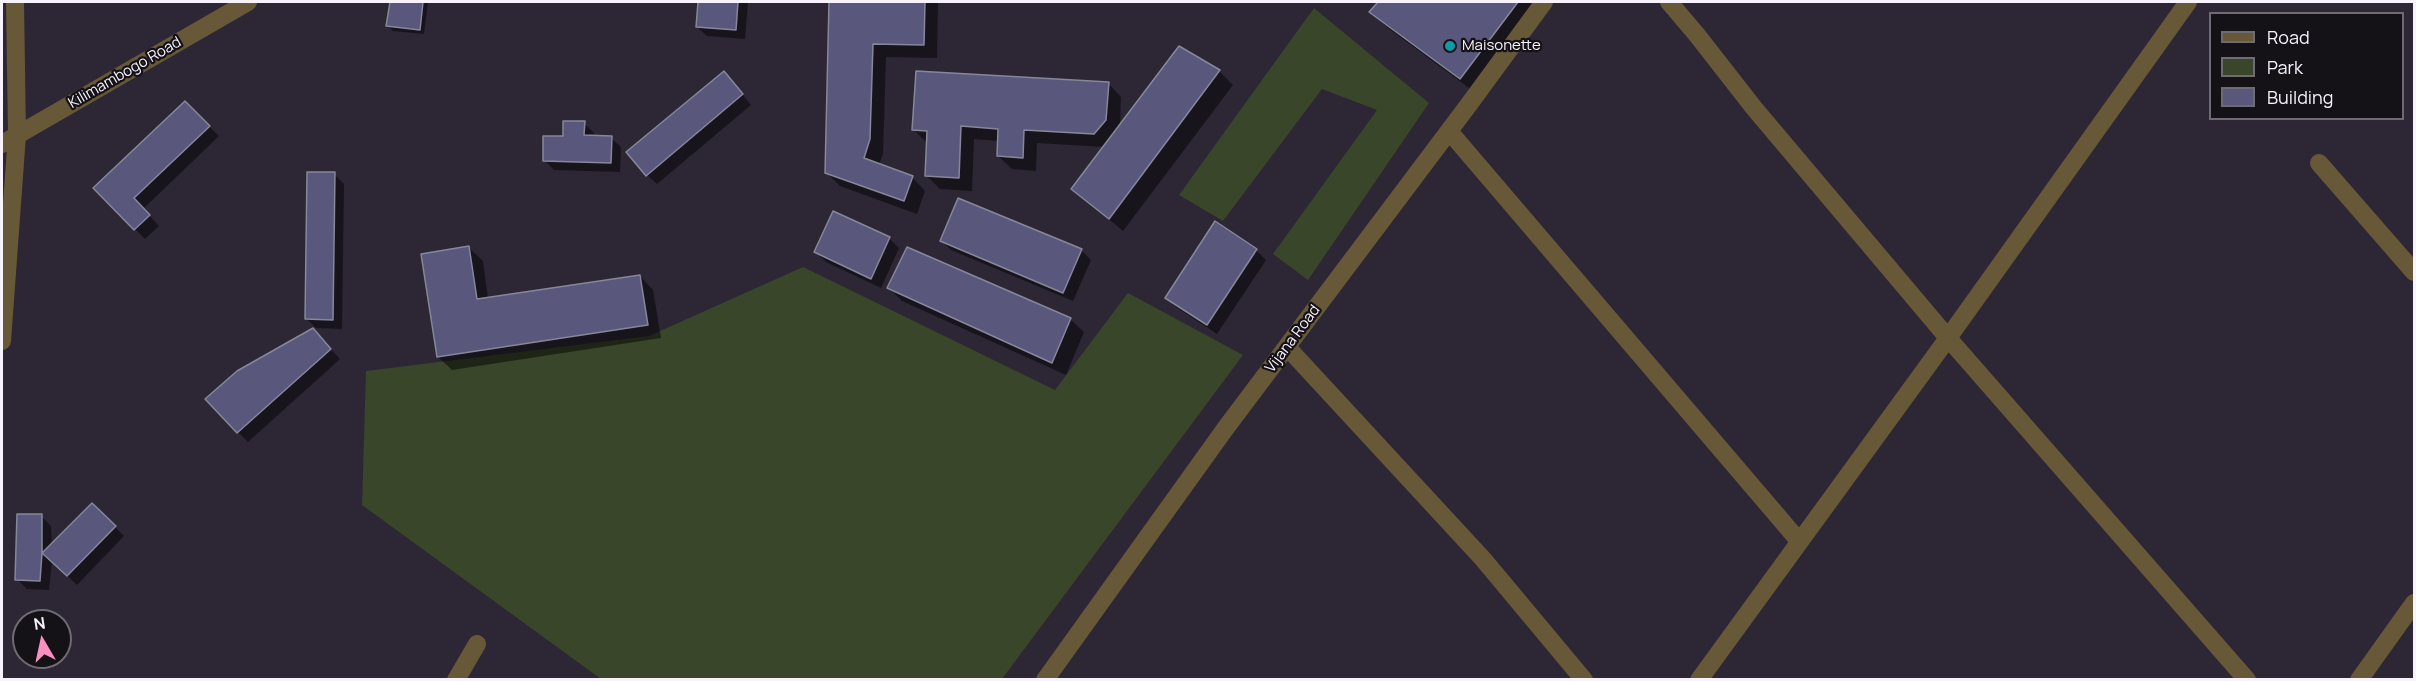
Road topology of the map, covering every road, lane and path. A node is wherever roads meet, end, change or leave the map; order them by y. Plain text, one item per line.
1 (15, 2) edge
2 (248, 2) edge
3 (1544, 2) edge
4 (1669, 2) edge
5 (2188, 2) edge
6 (1449, 131) junction
7 (9, 139) edge
8 (2319, 164) dead end
9 (2415, 272) edge
10 (1948, 338) junction
11 (2, 340) edge
12 (1287, 347) junction
13 (1799, 541) junction
14 (2415, 603) edge
15 (477, 644) dead end
16 (456, 680) edge
17 (1045, 680) edge
18 (1584, 680) edge
19 (1699, 680) edge
20 (2247, 680) edge
21 (2359, 680) edge

1 - 7 street
2 - 7 street, Kilimambogo Road
3 - 6 street, Vijana Road
4 - 10 street
5 - 10 street
6 - 12 street, Vijana Road
6 - 13 street
7 - 11 street
8 - 9 street
10 - 13 street
10 - 20 street
12 - 17 street, Vijana Road
12 - 18 street
13 - 19 street
14 - 21 street
15 - 16 street

